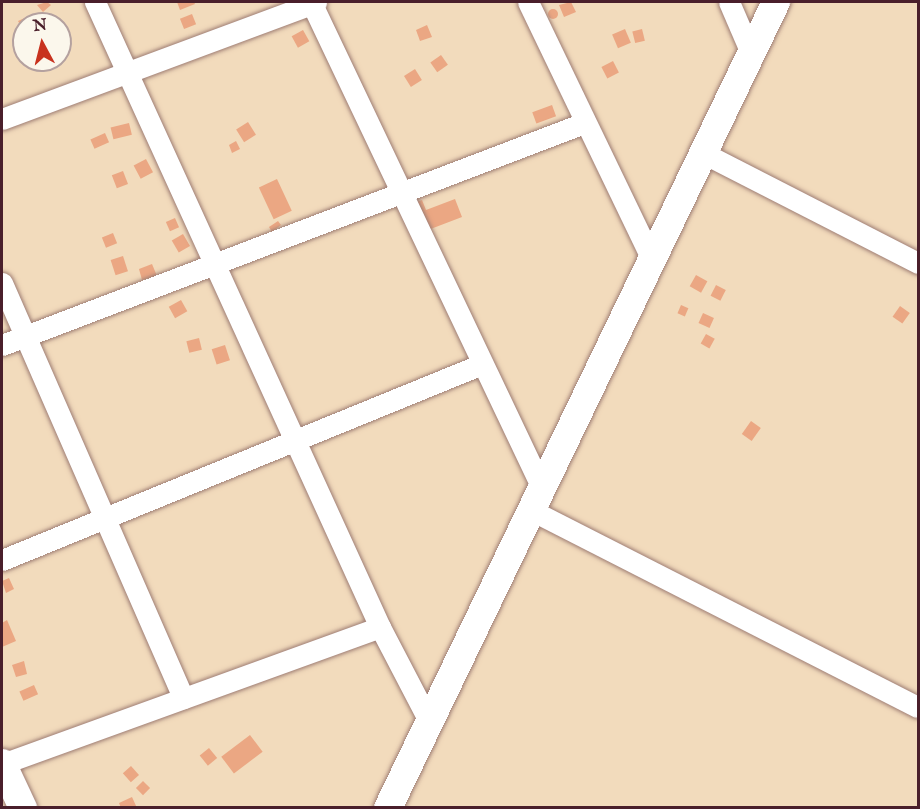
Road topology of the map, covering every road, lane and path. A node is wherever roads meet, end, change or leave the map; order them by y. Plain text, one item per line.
1 (95, 2) edge
2 (313, 2) edge
3 (528, 2) edge
4 (729, 2) edge
5 (776, 2) edge
6 (752, 53) junction
7 (127, 72) junction
8 (2, 119) edge
9 (584, 123) junction
10 (703, 153) junction
11 (400, 193) junction
12 (652, 260) junction
13 (918, 263) edge
14 (215, 264) junction
15 (2, 283) edge
16 (25, 336) junction
17 (2, 345) edge
18 (482, 364) junction
19 (295, 440) junction
20 (537, 499) junction
21 (104, 518) junction
22 (2, 560) edge
23 (380, 627) junction
24 (183, 698) junction
25 (918, 707) edge
26 (429, 722) junction
27 (2, 764) edge
28 (23, 807) edge
29 (388, 807) edge

1 - 7 street
2 - 7 street
2 - 11 street
3 - 9 street
4 - 6 street
5 - 6 street
6 - 10 street
7 - 8 street
7 - 14 street
9 - 11 street
9 - 12 street
10 - 12 street
10 - 13 street
11 - 14 street
11 - 18 street
12 - 20 street
14 - 16 street
14 - 19 street
15 - 16 street
16 - 17 street
16 - 21 street
18 - 19 street
18 - 20 street
19 - 21 street
19 - 23 street
20 - 25 street
20 - 26 street
21 - 22 street
21 - 24 street
23 - 24 street
23 - 26 street
24 - 27 street
26 - 29 street
27 - 28 street

